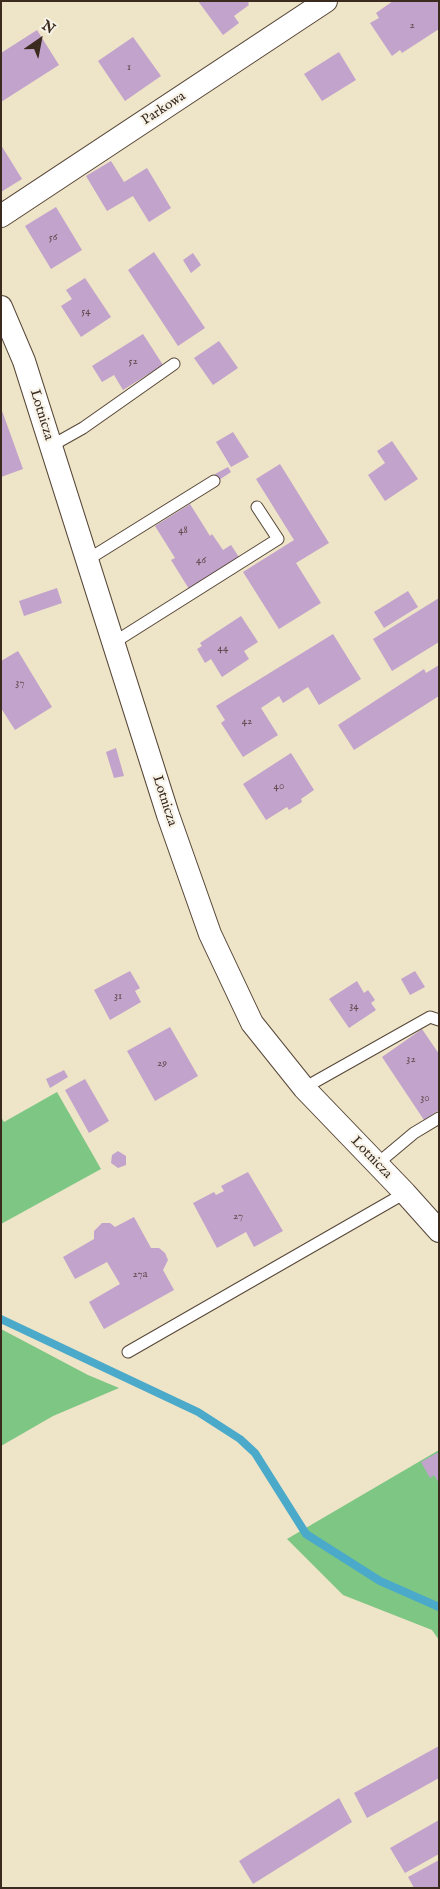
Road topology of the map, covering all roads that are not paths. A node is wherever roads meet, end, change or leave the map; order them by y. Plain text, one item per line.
1 (317, 4) edge
2 (1, 216) edge
3 (1, 307) edge
4 (174, 364) dead end
5 (51, 446) junction
6 (214, 481) dead end
7 (257, 507) dead end
8 (87, 560) junction
9 (113, 642) junction
10 (439, 1020) edge
11 (304, 1088) junction
12 (439, 1118) edge
13 (377, 1164) junction
14 (406, 1193) junction
15 (439, 1231) edge
16 (128, 1352) dead end

1 - 2 street, Parkowa
3 - 5 street, Lotnicza
4 - 5 lane
5 - 8 street, Lotnicza
6 - 8 lane
7 - 9 lane
8 - 9 street, Lotnicza
9 - 11 street, Lotnicza
10 - 11 lane
11 - 13 street, Lotnicza
12 - 13 lane
13 - 14 street, Lotnicza
14 - 15 street, Lotnicza
14 - 16 lane

